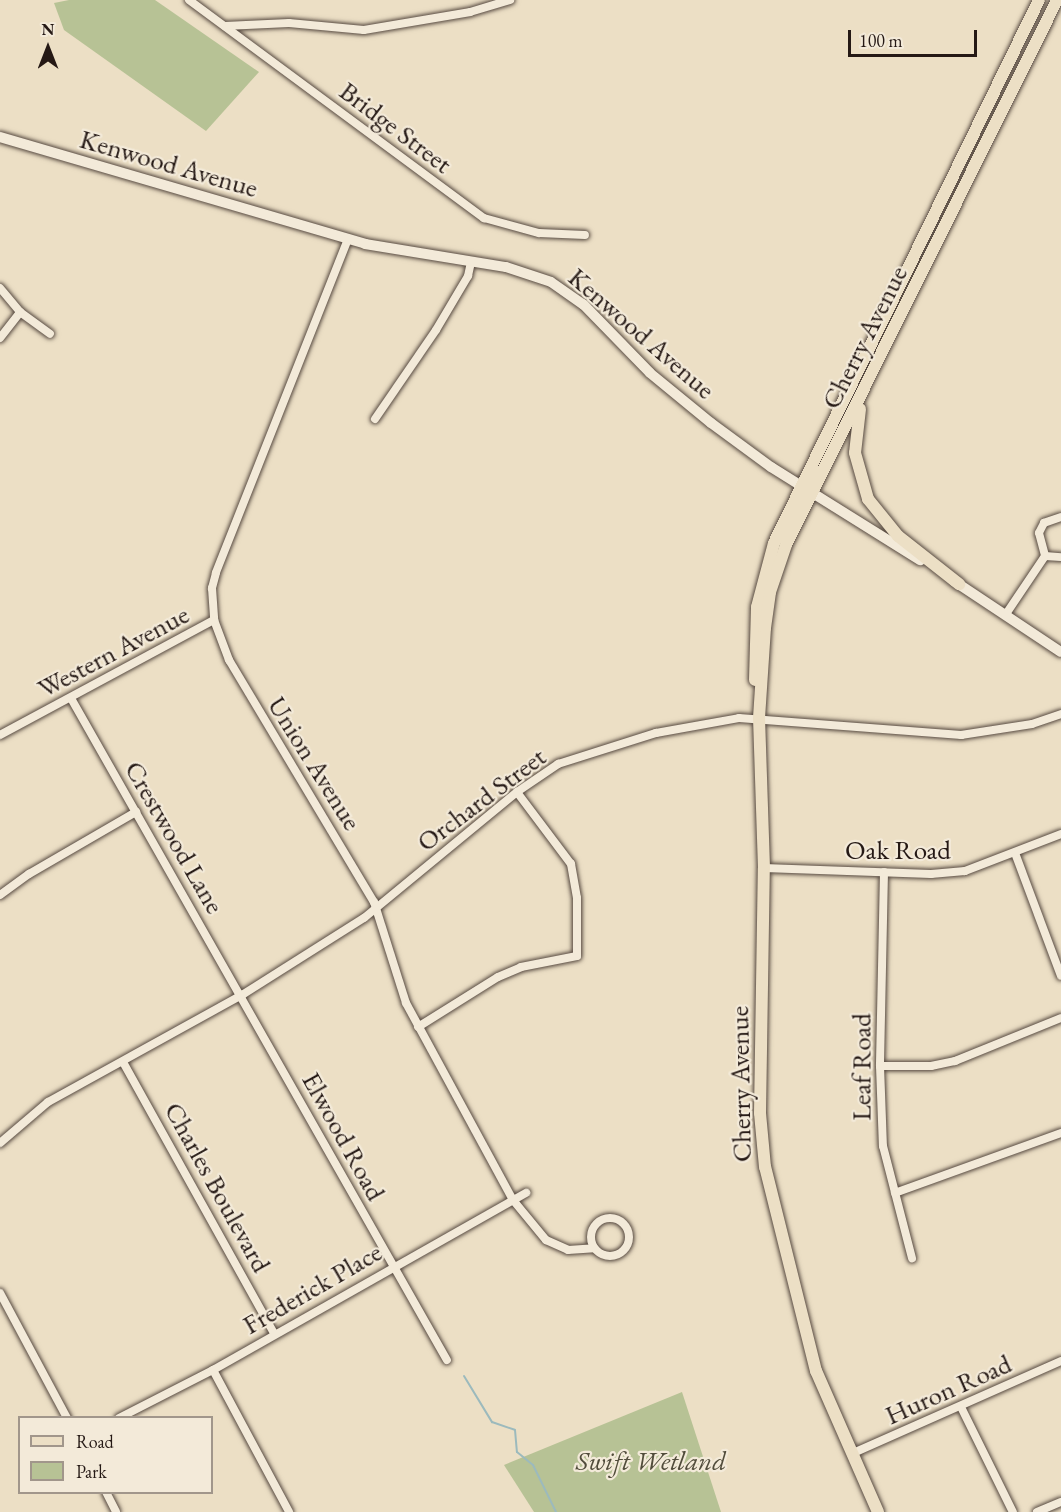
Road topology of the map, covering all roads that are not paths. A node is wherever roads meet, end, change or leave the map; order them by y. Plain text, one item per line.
1 (189, 0) edge
2 (510, 0) edge
3 (1039, 0) edge
4 (1057, 0) edge
5 (200, 4) edge
6 (225, 26) junction
7 (0, 137) edge
8 (585, 235) dead end
9 (348, 239) junction
10 (471, 262) junction
11 (0, 288) edge
12 (20, 312) junction
13 (50, 334) dead end
14 (0, 338) edge
15 (866, 390) junction
16 (375, 419) dead end
17 (806, 489) junction
18 (1061, 517) edge
19 (1046, 556) junction
20 (1061, 556) edge
21 (959, 584) junction
22 (1006, 615) junction
23 (214, 620) junction
24 (1061, 652) edge
25 (72, 700) junction
26 (759, 713) junction
27 (1061, 714) edge
28 (0, 735) edge
29 (517, 792) junction
30 (136, 813) junction
31 (1061, 834) edge
32 (1015, 853) junction
33 (764, 868) junction
34 (885, 872) junction
35 (0, 896) edge
36 (376, 908) junction
37 (1061, 976) edge
38 (242, 995) junction
39 (1061, 1018) edge
40 (418, 1027) junction
41 (123, 1062) junction
42 (880, 1066) junction
43 (1061, 1133) edge
44 (0, 1143) edge
45 (525, 1193) dead end
46 (894, 1193) junction
47 (513, 1200) junction
48 (594, 1248) junction
49 (912, 1258) dead end
50 (392, 1266) junction
51 (0, 1293) edge
52 (274, 1333) junction
53 (447, 1360) dead end
54 (1061, 1361) edge
55 (213, 1370) junction
56 (962, 1407) junction
57 (66, 1416) edge
58 (123, 1416) edge
59 (852, 1454) junction
60 (107, 1494) edge
61 (1061, 1502) edge
62 (116, 1512) edge
63 (289, 1512) edge
64 (878, 1512) edge
65 (1012, 1512) edge
66 (1037, 1512) edge

1 - 5 street, Bridge Street
2 - 6 street
3 - 17 main road, Cherry Avenue
4 - 15 main road, Cherry Avenue
5 - 6 street, Bridge Street
6 - 8 street, Bridge Street
7 - 9 main road, Kenwood Avenue
9 - 10 main road, Kenwood Avenue
9 - 23 street, Union Avenue
10 - 16 street
10 - 17 main road, Kenwood Avenue
11 - 12 street
12 - 13 street
12 - 14 street
15 - 17 main road, Cherry Avenue
15 - 21 main road
17 - 21 main road, Kenwood Avenue
17 - 26 main road, Cherry Avenue
18 - 19 street
19 - 20 street
19 - 22 street
21 - 22 main road, Kenwood Avenue
22 - 24 main road, Kenwood Avenue
23 - 25 street, Western Avenue
23 - 36 street, Union Avenue
25 - 28 street, Western Avenue
25 - 30 street, Crestwood Lane
26 - 27 street, Orchard Street
26 - 29 street, Orchard Street
26 - 33 main road, Cherry Avenue
29 - 36 street, Orchard Street
29 - 40 street
30 - 35 street
30 - 38 street, Crestwood Lane
31 - 32 street, Oak Road
32 - 34 street, Oak Road
32 - 37 street
33 - 34 street, Oak Road
33 - 59 main road, Cherry Avenue
34 - 42 street, Leaf Road
36 - 38 street, Orchard Street
36 - 40 street, Union Avenue
38 - 41 street, Orchard Street
38 - 50 street, Elwood Road
39 - 42 street
40 - 47 street, Union Avenue
41 - 44 street, Orchard Street
41 - 52 street, Charles Boulevard
42 - 46 street, Leaf Road
43 - 46 street
45 - 47 street, Frederick Place
46 - 49 street, Leaf Road
47 - 48 street, Union Avenue
47 - 50 street, Frederick Place
48 - 48 street, Union Avenue
50 - 52 street, Frederick Place
50 - 53 street, Elwood Road
51 - 57 street
52 - 55 street, Frederick Place
54 - 56 street, Huron Road
55 - 58 street, Frederick Place
55 - 63 street
56 - 59 street, Huron Road
56 - 65 street
59 - 64 main road, Cherry Avenue
60 - 62 street
61 - 66 street

